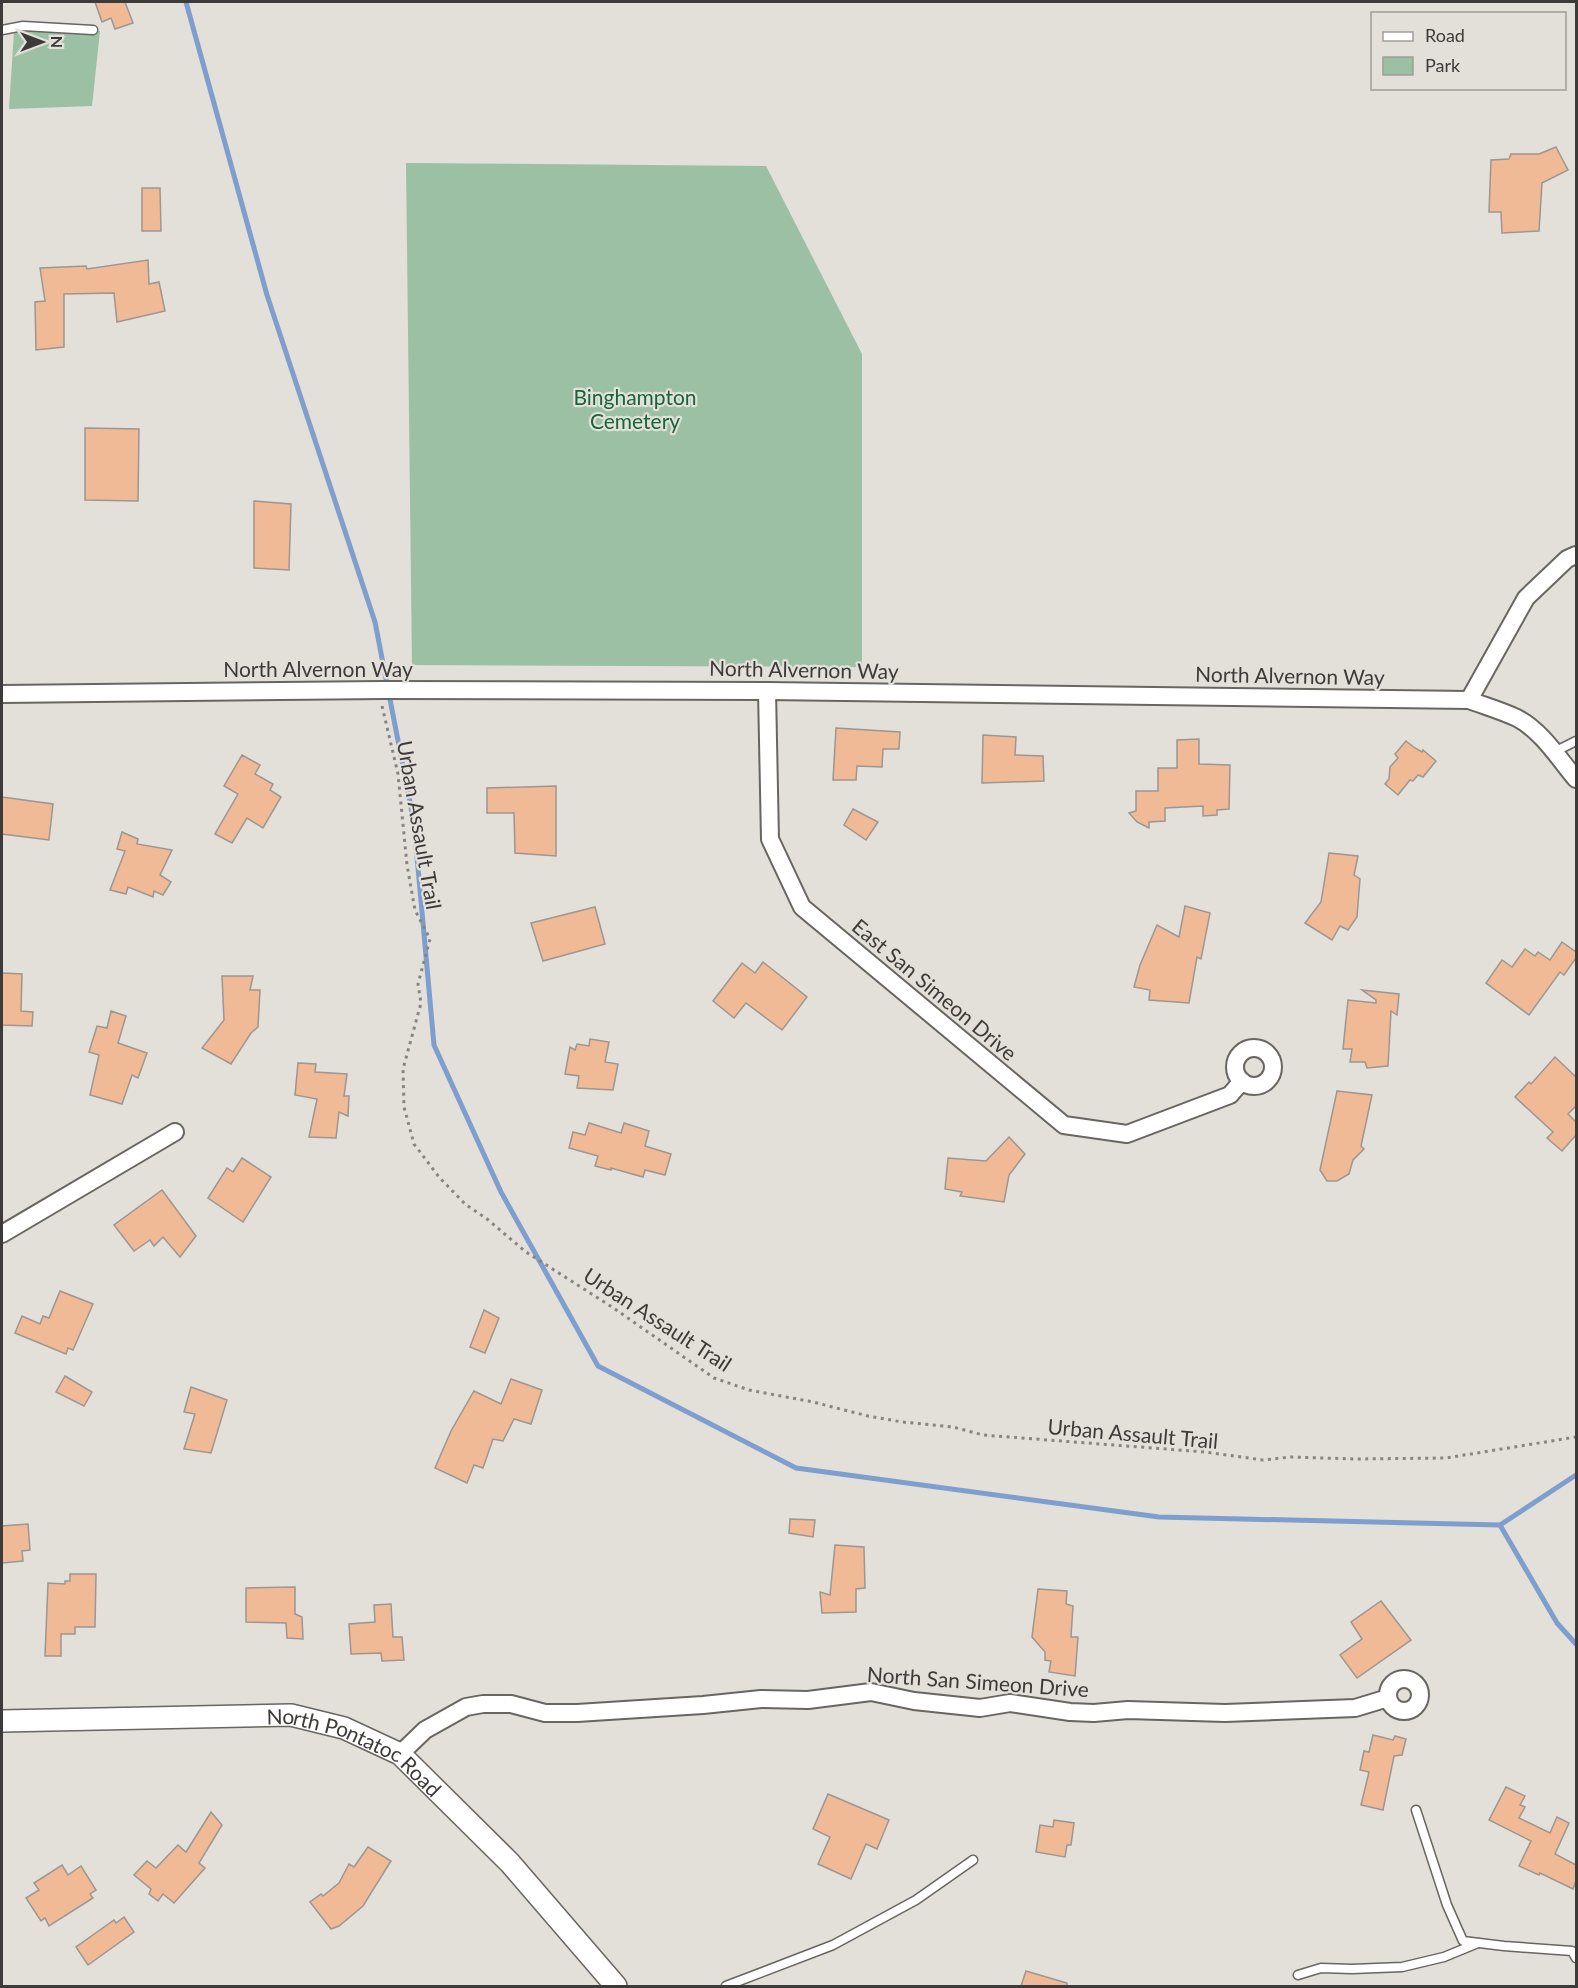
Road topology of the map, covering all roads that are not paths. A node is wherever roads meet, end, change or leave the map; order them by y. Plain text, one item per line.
1 (2, 30) edge
2 (93, 30) dead end
3 (1576, 555) edge
4 (767, 691) junction
5 (2, 694) edge
6 (1469, 700) junction
7 (1576, 741) edge
8 (1554, 752) junction
9 (1576, 779) edge
10 (1242, 1081) dead end
11 (175, 1132) dead end
12 (2, 1234) edge
13 (1388, 1698) dead end
14 (2, 1721) edge
15 (400, 1754) junction
16 (1416, 1810) dead end
17 (973, 1860) dead end
18 (1479, 1943) junction
19 (1576, 1958) edge
20 (1298, 1975) dead end
21 (616, 1986) edge
22 (726, 1986) edge

1 - 2 lane
3 - 6 street
4 - 5 street, North Alvernon Way
4 - 6 street, North Alvernon Way
4 - 10 street, East San Simeon Drive
6 - 8 street, North Alvernon Way
7 - 8 lane
8 - 9 street, North Alvernon Way
11 - 12 street
13 - 15 street, North San Simeon Drive
14 - 15 street, North Pontatoc Road
15 - 21 street, North Pontatoc Road
16 - 18 lane
17 - 22 lane
18 - 19 lane
18 - 20 lane

